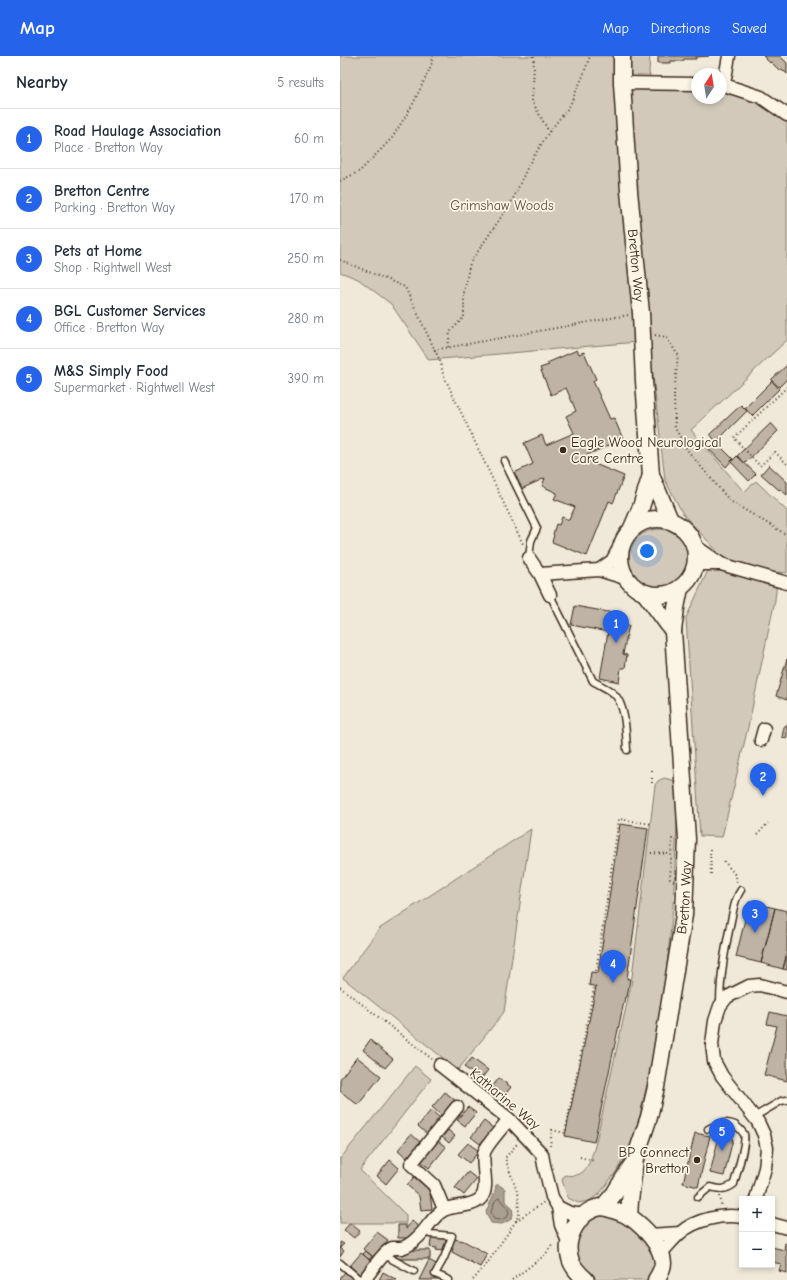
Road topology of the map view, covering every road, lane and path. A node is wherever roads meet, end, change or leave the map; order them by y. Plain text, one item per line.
1 (433, 56) edge
2 (533, 56) edge
3 (590, 56) edge
4 (622, 56) edge
5 (729, 56) edge
6 (726, 68) edge
7 (622, 83) junction
8 (691, 84) edge
9 (727, 86) edge
10 (787, 115) edge
11 (549, 132) junction
12 (340, 181) edge
13 (340, 260) edge
14 (641, 313) junction
15 (642, 333) junction
16 (448, 347) junction
17 (434, 350) junction
18 (787, 387) edge
19 (504, 460) dead end
20 (787, 464) edge
21 (651, 475) junction
22 (670, 520) junction
23 (632, 528) junction
24 (787, 535) edge
25 (621, 544) junction
26 (695, 546) junction
27 (529, 558) junction
28 (696, 564) junction
29 (721, 564) junction
30 (599, 570) junction
31 (540, 574) junction
32 (625, 578) junction
33 (787, 583) edge
34 (680, 588) junction
35 (645, 593) junction
36 (550, 595) joint
37 (673, 631) junction
38 (627, 750) dead end
39 (652, 770) dead end
40 (652, 786) dead end
41 (768, 823) dead end
42 (651, 824) dead end
43 (757, 835) dead end
44 (710, 849) dead end
45 (651, 853) dead end
46 (671, 854) dead end
47 (724, 861) dead end
48 (711, 876) dead end
49 (739, 888) joint
50 (596, 971) dead end
51 (340, 987) edge
52 (594, 988) dead end
53 (787, 992) edge
54 (720, 1006) junction
55 (440, 1065) joint
56 (787, 1100) edge
57 (457, 1107) dead end
58 (754, 1117) junction
59 (509, 1119) junction
60 (708, 1129) dead end
61 (519, 1144) dead end
62 (552, 1151) dead end
63 (580, 1157) dead end
64 (635, 1159) junction
65 (594, 1161) dead end
66 (757, 1196) edge
67 (698, 1197) dead end
68 (546, 1200) dead end
69 (558, 1207) junction
70 (603, 1207) junction
71 (444, 1209) junction
72 (584, 1215) junction
73 (629, 1217) junction
74 (739, 1217) edge
75 (516, 1222) junction
76 (775, 1225) edge
77 (787, 1228) edge
78 (425, 1230) junction
79 (680, 1233) junction
80 (649, 1235) junction
81 (569, 1244) junction
82 (552, 1245) dead end
83 (660, 1254) junction
84 (384, 1255) junction
85 (340, 1263) edge
86 (414, 1271) dead end
87 (572, 1272) edge
88 (660, 1278) edge
89 (360, 1280) edge
90 (364, 1280) edge
91 (449, 1280) edge
92 (472, 1280) edge
93 (512, 1280) edge
94 (586, 1280) edge

1 - 12 path
2 - 11 path
3 - 11 path
4 - 7 street, Bretton Way
5 - 6 street
7 - 8 street
7 - 14 street, Bretton Way
9 - 10 street
11 - 16 path
13 - 17 path
14 - 15 street, Bretton Way
14 - 16 path
15 - 21 street, Bretton Way
15 - 24 path
16 - 17 path
17 - 27 path
18 - 20 path
19 - 27 lane
21 - 22 street, Bretton Way
21 - 23 street, Bretton Way
22 - 23 street
22 - 26 street
23 - 25 street
25 - 30 street
25 - 32 street
26 - 28 street
26 - 29 street
27 - 31 street
28 - 29 street
28 - 34 street
29 - 33 street
30 - 31 street
30 - 32 street
31 - 36 street
32 - 35 street
34 - 35 street
34 - 37 street, Bretton Way
35 - 37 street
36 - 38 lane
37 - 64 street, Bretton Way
39 - 40 path
41 - 43 path
42 - 50 path
44 - 48 path
45 - 46 path
47 - 49 path
49 - 54 lane
51 - 55 path
52 - 62 path
53 - 54 street
54 - 58 street
55 - 59 street, Katharine Way
56 - 58 lane
57 - 71 street
58 - 66 street
59 - 69 street, Katharine Way
59 - 71 street
60 - 67 lane
61 - 75 path
63 - 65 path
64 - 70 street, Bretton Way
64 - 73 street, Bretton Way
68 - 75 path
69 - 72 street
69 - 81 street, Katharine Way
70 - 72 street
70 - 73 street
71 - 78 street
72 - 81 street
73 - 80 street
74 - 79 street
75 - 92 path
76 - 77 street
78 - 84 street
78 - 91 lane
79 - 80 street
79 - 83 street
80 - 83 street
81 - 87 street
82 - 93 path
83 - 88 street
84 - 86 lane
84 - 90 street
85 - 89 lane
87 - 94 street

